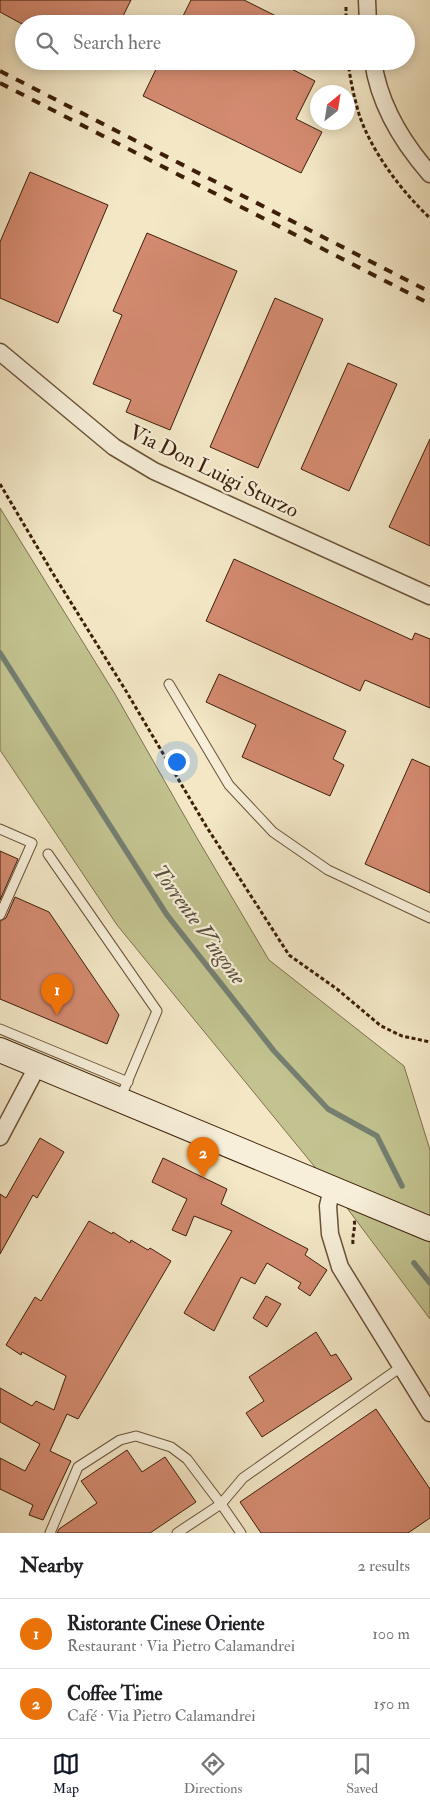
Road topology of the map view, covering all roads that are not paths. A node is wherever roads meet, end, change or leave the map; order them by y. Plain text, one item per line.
1 (367, 0) edge
2 (368, 15) edge
3 (374, 70) edge
4 (430, 174) edge
5 (0, 352) edge
6 (430, 596) edge
7 (169, 684) dead end
8 (0, 829) edge
9 (48, 854) dead end
10 (0, 916) edge
11 (430, 918) edge
12 (0, 1029) edge
13 (0, 1050) edge
14 (38, 1065) junction
15 (124, 1090) junction
16 (0, 1137) edge
17 (341, 1192) junction
18 (430, 1229) edge
19 (401, 1367) junction
20 (430, 1414) edge
21 (221, 1504) junction
22 (50, 1533) edge
23 (177, 1533) edge
24 (241, 1533) edge

1 - 2 street
3 - 4 street
5 - 6 street, Via Don Luigi Sturzo
7 - 11 lane
8 - 10 lane
9 - 15 lane
12 - 15 lane
13 - 14 main road
14 - 15 main road
14 - 16 street
15 - 17 main road
17 - 18 main road
17 - 19 street
19 - 20 street
19 - 21 lane
21 - 22 lane
21 - 23 lane
21 - 24 lane

